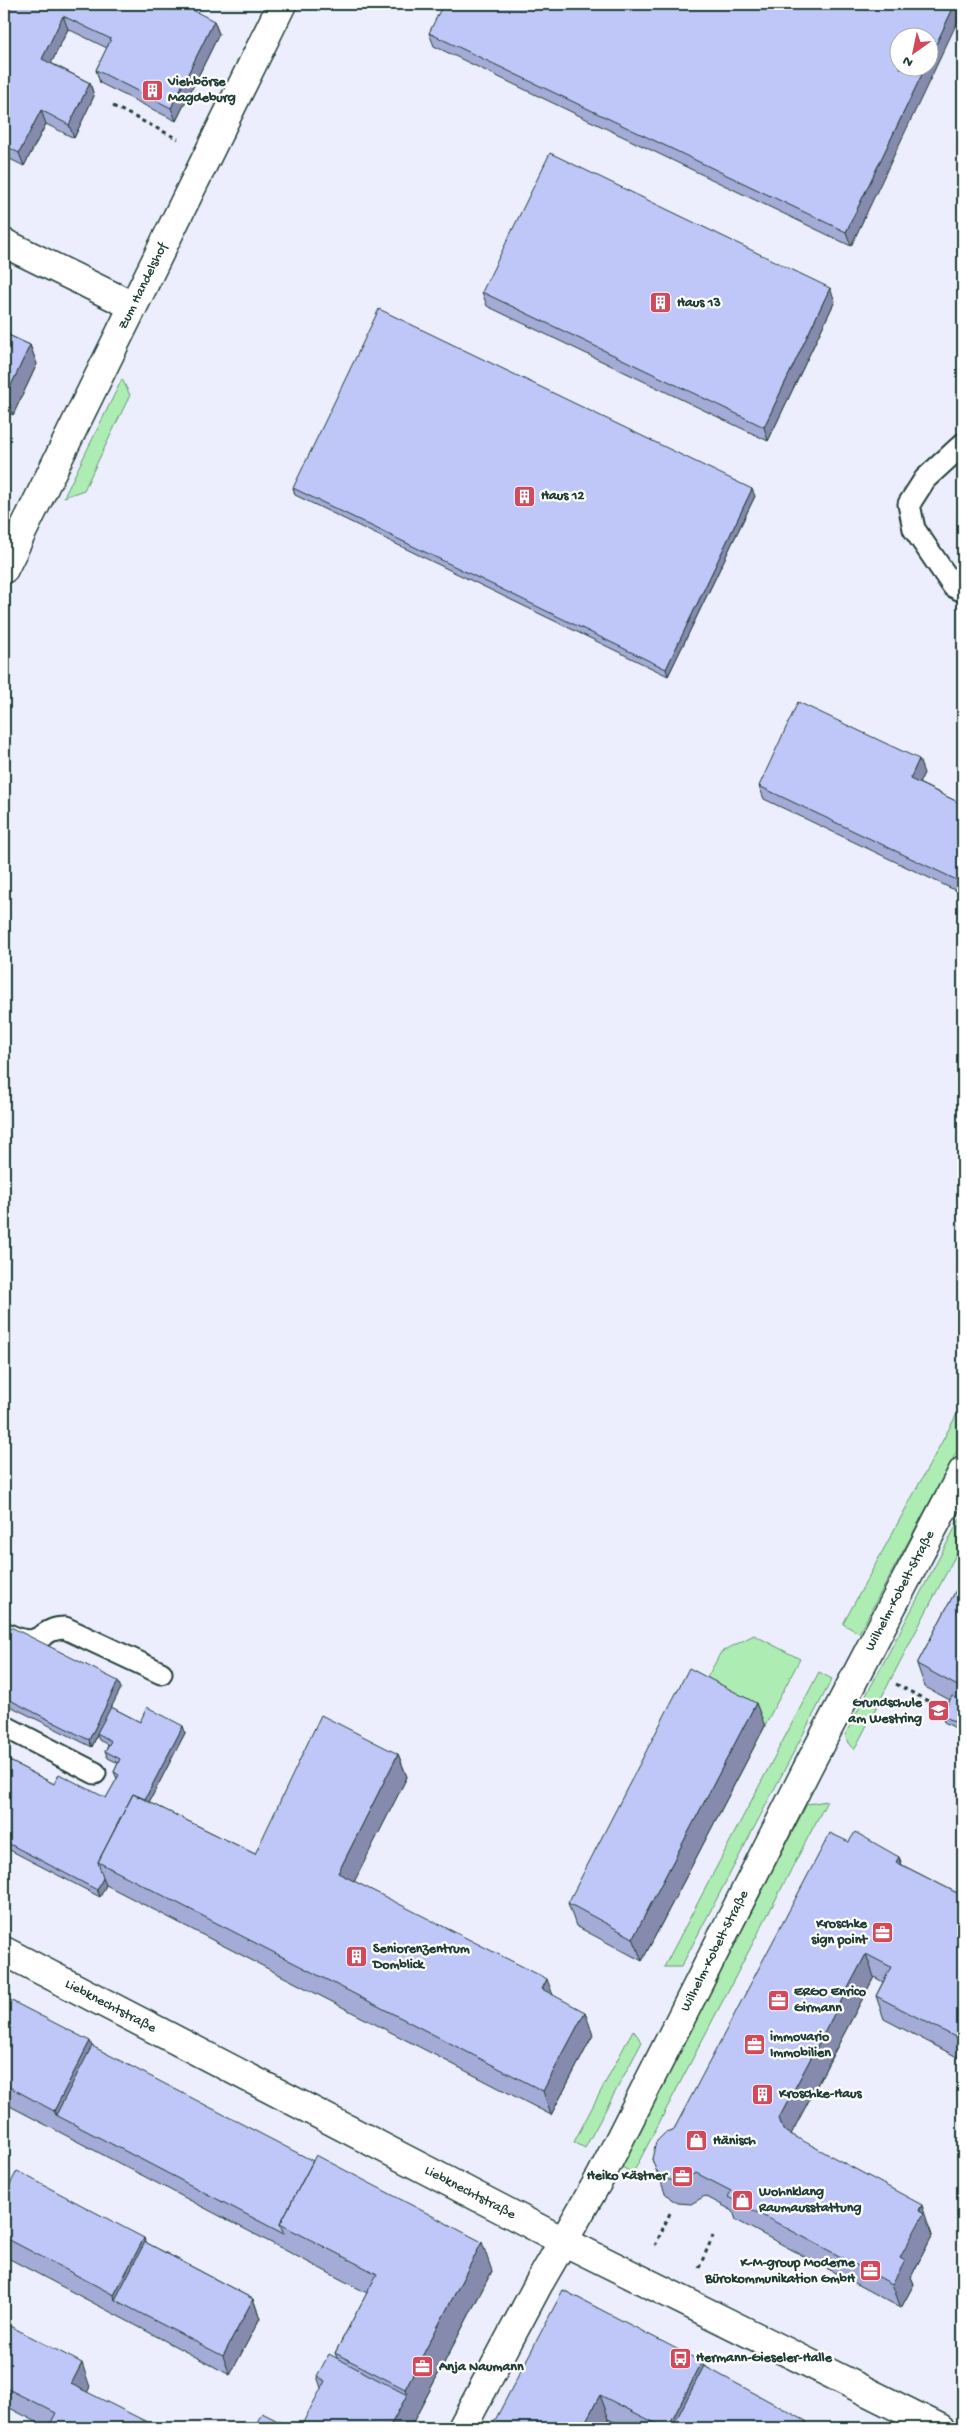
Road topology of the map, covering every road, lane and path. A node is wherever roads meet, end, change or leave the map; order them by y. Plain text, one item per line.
1 (282, 4) edge
2 (113, 106) dead end
3 (208, 154) junction
4 (4, 243) edge
5 (133, 306) junction
6 (963, 444) edge
7 (4, 570) edge
8 (963, 591) edge
9 (963, 1471) edge
10 (4, 1633) edge
11 (161, 1673) dead end
12 (896, 1684) dead end
13 (950, 1712) edge
14 (4, 1726) edge
15 (95, 1773) dead end
16 (4, 1951) edge
17 (670, 2213) edge
18 (713, 2236) dead end
19 (563, 2241) junction
20 (655, 2246) dead end
21 (698, 2269) dead end
22 (462, 2428) edge
23 (940, 2428) edge

1 - 3 street, Zum Handelshof
2 - 3 path
3 - 5 street, Zum Handelshof
4 - 5 street
5 - 7 street, Zum Handelshof
6 - 8 lane
9 - 19 street, Wilhelm-Kobelt-Straße
10 - 11 lane
12 - 13 path
14 - 15 lane
16 - 19 street, Liebknechtstraße
17 - 20 path
18 - 21 path
19 - 22 street, Wilhelm-Kobelt-Straße
19 - 23 street, Liebknechtstraße

